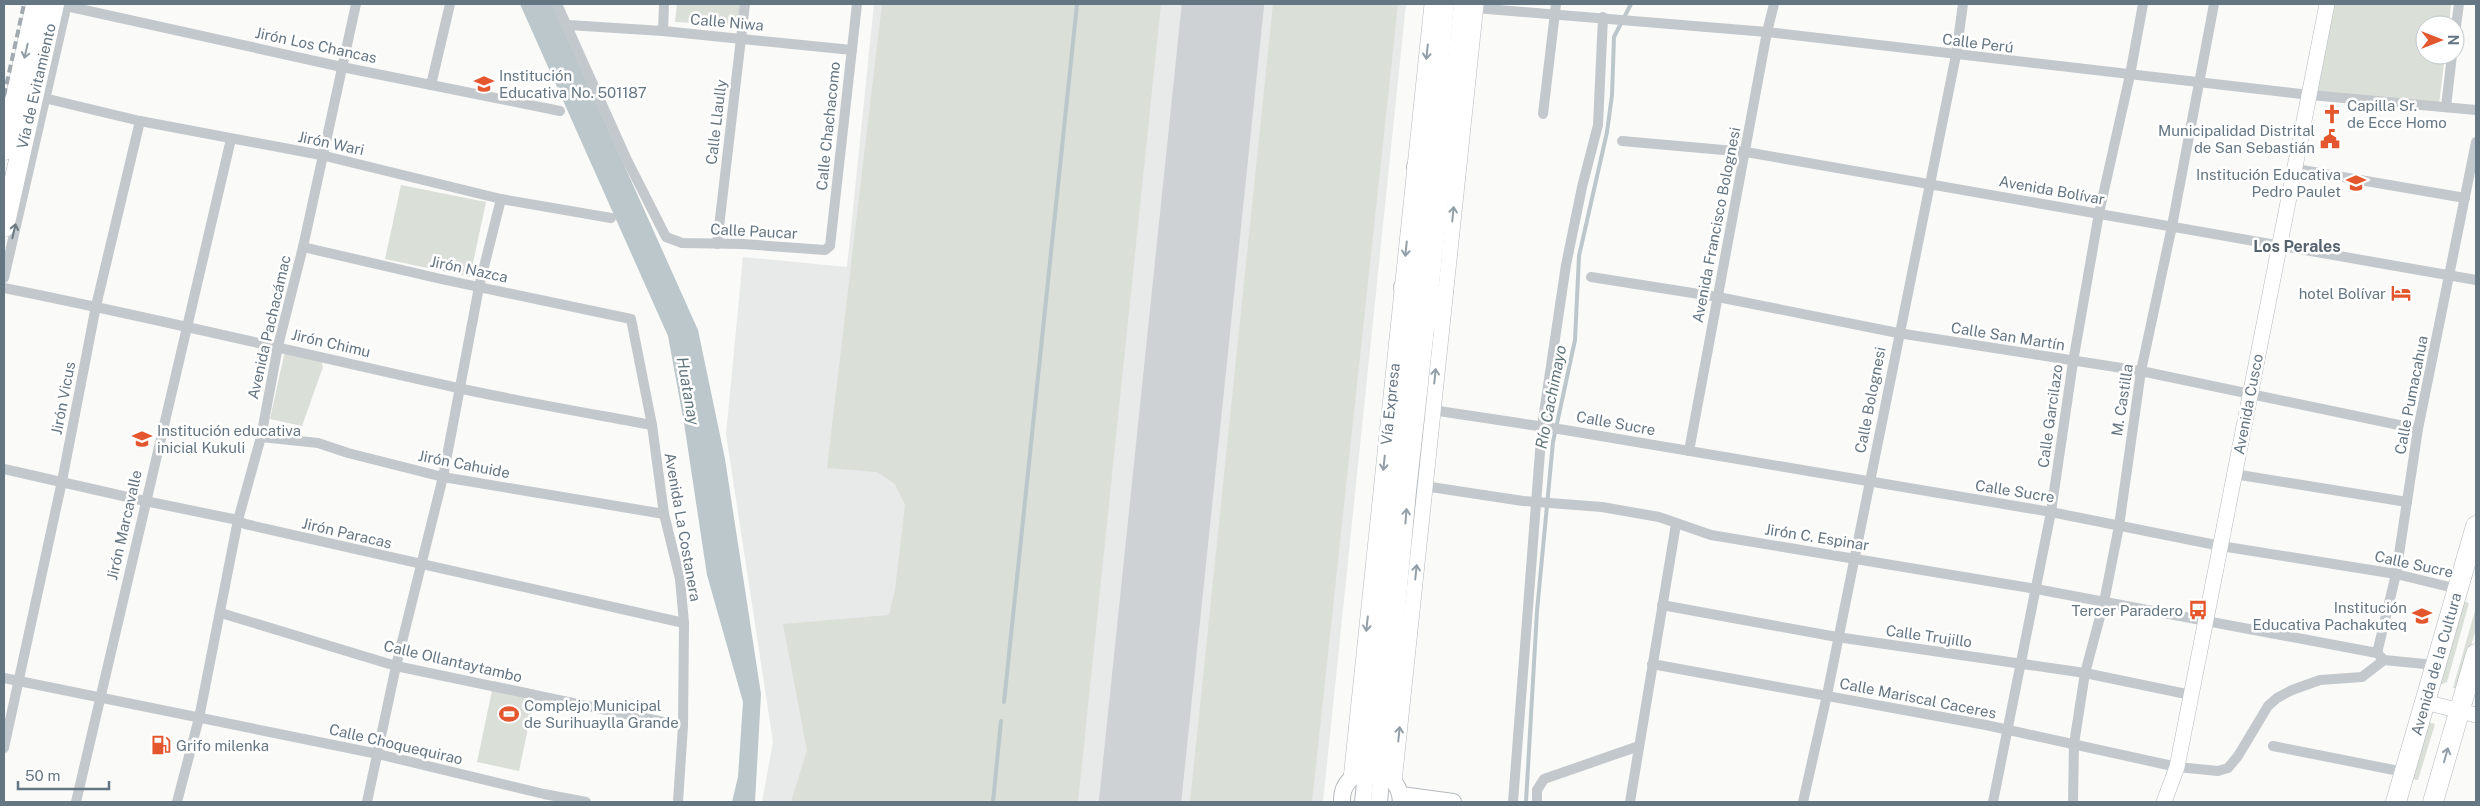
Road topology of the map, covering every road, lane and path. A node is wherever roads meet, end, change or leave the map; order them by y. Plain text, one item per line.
1 (36, 4) edge
2 (63, 4) edge
3 (356, 4) edge
4 (450, 4) edge
5 (558, 4) edge
6 (664, 4) edge
7 (745, 4) edge
8 (857, 4) edge
9 (1432, 4) edge
10 (1446, 4) edge
11 (1556, 4) edge
12 (1774, 4) edge
13 (1963, 4) edge
14 (2143, 4) edge
15 (2214, 4) edge
16 (2327, 4) edge
17 (1471, 5) edge
18 (1554, 15) junction
19 (1603, 18) junction
20 (568, 25) junction
21 (663, 31) junction
22 (1767, 32) junction
23 (741, 38) junction
24 (852, 50) junction
25 (1956, 55) junction
26 (2451, 65) edge
27 (342, 67) junction
28 (2130, 75) junction
29 (2199, 82) junction
30 (431, 85) junction
31 (2310, 95) junction
32 (44, 98) junction
33 (2446, 107) junction
34 (2476, 110) edge
35 (560, 111) dead end
36 (1543, 114) dead end
37 (140, 121) junction
38 (1441, 125) junction
39 (230, 139) junction
40 (1622, 141) dead end
41 (2476, 142) edge
42 (4, 150) edge
43 (1746, 152) junction
44 (322, 155) junction
45 (1415, 167) junction
46 (2296, 169) junction
47 (1457, 174) junction
48 (1929, 184) junction
49 (2465, 198) junction
50 (501, 199) junction
51 (2099, 212) junction
52 (611, 218) dead end
53 (2172, 226) junction
54 (4, 227) edge
55 (717, 244) junction
56 (2280, 245) junction
57 (303, 247) junction
58 (826, 250) joint
59 (2449, 276) junction
60 (4, 278) edge
61 (1591, 278) dead end
62 (2476, 280) edge
63 (479, 287) junction
64 (1402, 287) junction
65 (4, 288) edge
66 (1445, 292) junction
67 (1718, 297) junction
68 (96, 306) junction
69 (630, 319) joint
70 (186, 328) junction
71 (1898, 334) junction
72 (1418, 339) junction
73 (278, 346) junction
74 (2074, 362) junction
75 (2141, 371) junction
76 (459, 388) junction
77 (2250, 393) junction
78 (1432, 410) junction
79 (652, 425) junction
80 (1547, 427) junction
81 (2418, 429) junction
82 (261, 437) junction
83 (1689, 451) junction
84 (4, 469) edge
85 (2234, 474) junction
86 (443, 477) junction
87 (62, 481) junction
88 (1868, 482) junction
89 (1424, 486) junction
90 (146, 501) junction
91 (1544, 502) junction
92 (2407, 502) junction
93 (2052, 512) junction
94 (664, 514) junction
95 (238, 520) junction
96 (1676, 524) junction
97 (2119, 526) junction
98 (2476, 526) edge
99 (2221, 546) junction
100 (1854, 558) junction
101 (421, 566) junction
102 (2396, 574) junction
103 (2458, 588) junction
104 (2036, 589) junction
105 (2104, 602) junction
106 (1662, 605) junction
107 (221, 613) junction
108 (2206, 620) junction
109 (684, 623) junction
110 (1837, 637) junction
111 (2476, 654) edge
112 (2381, 657) junction
113 (1652, 664) junction
114 (2021, 664) junction
115 (396, 666) junction
116 (2435, 666) junction
117 (2085, 673) junction
118 (4, 678) edge
119 (20, 681) junction
120 (1827, 695) junction
121 (2191, 695) junction
122 (100, 696) junction
123 (2425, 702) junction
124 (2467, 713) edge
125 (199, 718) junction
126 (683, 726) junction
127 (2008, 731) junction
128 (2074, 744) junction
129 (1639, 746) junction
130 (2273, 746) dead end
131 (4, 748) edge
132 (378, 754) junction
133 (2177, 767) junction
134 (2404, 772) junction
135 (1351, 779) junction
136 (1389, 785) edge
137 (76, 802) edge
138 (176, 802) edge
139 (367, 802) edge
140 (586, 802) edge
141 (678, 802) edge
142 (1342, 802) edge
143 (1363, 802) edge
144 (1379, 802) edge
145 (1453, 802) edge
146 (1513, 802) edge
147 (1537, 802) edge
148 (1630, 802) edge
149 (1803, 802) edge
150 (1993, 802) edge
151 (2073, 802) edge
152 (2164, 802) edge
153 (2396, 802) edge
154 (2433, 802) edge

1 -> 42 highway, Vía de Evitamiento
2 - 27 street, Jirón Los Chancas
2 - 32 street
2 - 54 highway, Vía de Evitamiento
3 - 27 street, Avenida Pachacámac
4 - 30 street
5 - 20 street
6 - 21 street
7 - 23 street, Calle Llaully
8 - 24 street, Calle Chachacomo
9 -> 45 main road, Vía Expresa
10 - 38 main road, Vía Expresa
11 - 18 street
12 - 22 street, Avenida Francisco Bolognesi
13 - 25 street, Calle Bolognesi
14 - 28 street, Calle Garcilazo
15 - 29 street, M. Castilla
16 - 31 main road, Avenida Cusco
17 - 18 street, Calle Perú
17 - 38 main road, Vía Expresa
17 - 47 main road, Vía Expresa
18 - 19 street, Calle Perú
18 - 36 street
19 - 22 street, Calle Perú
19 - 80 street
20 - 21 street, Calle Niwa
20 - 55 street, Calle Paucar
21 - 23 street, Calle Niwa
22 - 25 street, Calle Perú
22 - 43 street, Avenida Francisco Bolognesi
23 - 24 street, Calle Niwa
23 - 55 street, Calle Llaully
24 - 58 street, Calle Chachacomo
25 - 28 street, Calle Perú
25 - 48 street, Calle Bolognesi
26 - 33 street
27 - 30 street, Jirón Los Chancas
27 - 44 street, Avenida Pachacámac
28 - 29 street, Calle Perú
28 - 51 street, Calle Garcilazo
29 - 31 street, Calle Perú
29 - 53 street, M. Castilla
30 - 35 street, Jirón Los Chancas
31 - 33 street, Calle Perú
31 - 46 main road, Avenida Cusco
32 - 37 street, Jirón Wari
60 -> 32 street
33 - 34 street, Calle Perú
37 - 39 street, Jirón Wari
37 - 68 street, Jirón Vicus
38 - 45 main road
38 - 47 main road
38 - 72 main road, Vía Expresa
39 - 44 street, Jirón Wari
39 - 70 street, Jirón Marcavalle
40 - 43 street, Avenida Bolívar
41 - 49 street, Calle Pumacahua
43 - 48 street, Avenida Bolívar
43 - 67 street, Avenida Francisco Bolognesi
44 - 50 street, Jirón Wari
44 - 57 street, Avenida Pachacámac
45 -> 64 main road, Vía Expresa
46 - 49 street
46 - 56 main road, Avenida Cusco
66 -> 47 main road, Vía Expresa
48 - 51 street, Avenida Bolívar
48 - 71 street, Calle Bolognesi
49 - 59 street, Calle Pumacahua
50 - 52 street, Jirón Wari
50 - 63 street
51 - 53 street, Avenida Bolívar
51 - 74 street, Calle Garcilazo
53 - 56 street, Avenida Bolívar
53 - 75 street, M. Castilla
55 - 58 street, Calle Paucar
56 - 59 street, Avenida Bolívar
56 - 77 main road, Avenida Cusco
57 - 63 street, Jirón Nazca
57 - 73 street, Avenida Pachacámac
59 - 62 street, Avenida Bolívar
59 - 81 street, Calle Pumacahua
61 - 67 street, Calle San Martín
63 - 69 street, Jirón Nazca
63 - 76 street
64 - 72 main road
64 -> 135 main road, Vía Expresa
65 - 68 street, Jirón Chimu
66 - 72 main road
78 -> 66 main road, Vía Expresa
67 - 71 street, Calle San Martín
67 - 83 street, Avenida Francisco Bolognesi
68 - 70 street, Jirón Chimu
68 - 87 street, Jirón Vicus
69 - 79 street, Avenida La Costanera
70 - 73 street, Jirón Chimu
70 - 90 street, Jirón Marcavalle
71 - 74 street, Calle San Martín
71 - 88 street, Calle Bolognesi
72 - 136 main road, Vía Expresa
73 - 76 street, Jirón Chimu
73 - 82 street, Avenida Pachacámac
74 - 75 street, Calle San Martín
74 - 93 street, Calle Garcilazo
75 - 77 street, Calle San Martín
75 - 97 street, M. Castilla
76 - 79 street, Jirón Chimu
76 - 86 street
77 - 81 street, Calle San Martín
77 - 85 main road, Avenida Cusco
78 - 80 street, Calle Sucre
78 - 89 main road, Vía Expresa
79 - 94 street, Avenida La Costanera
80 - 83 street, Calle Sucre
80 - 91 street
81 - 92 street, Calle Pumacahua
82 - 86 street, Jirón Cahuide
82 - 95 street, Avenida Pachacámac
83 - 88 street, Calle Sucre
84 - 87 street, Jirón Paracas
85 - 92 street
85 - 99 main road, Avenida Cusco
86 - 94 street, Jirón Cahuide
86 - 101 street
87 - 90 street, Jirón Paracas
87 - 119 street, Jirón Vicus
88 - 93 street, Calle Sucre
88 - 100 street, Calle Bolognesi
89 - 91 street, Jirón C. Espinar
136 -> 89 main road, Vía Expresa
90 - 95 street, Jirón Paracas
90 - 122 street, Jirón Marcavalle
91 - 96 street, Jirón C. Espinar
91 - 146 street
92 - 102 street, Calle Pumacahua
93 - 97 street, Calle Sucre
93 - 104 street, Calle Garcilazo
94 - 109 street, Avenida La Costanera
95 - 101 street, Jirón Paracas
95 - 107 street, Avenida Pachacámac
96 - 100 street, Jirón C. Espinar
96 - 106 street
97 - 99 street, Calle Sucre
97 - 105 street, M. Castilla
98 - 103 highway, Avenida de la Cultura
99 - 102 street, Calle Sucre
99 - 108 main road, Avenida Cusco
100 - 104 street, Jirón C. Espinar
100 - 110 street, Calle Bolognesi
101 - 109 street, Jirón Paracas
101 - 115 street
102 - 103 street, Calle Sucre
102 - 112 street, Calle Pumacahua
103 - 116 highway, Avenida de la Cultura
104 - 105 street, Jirón C. Espinar
104 - 114 street, Calle Garcilazo
105 - 108 street, Jirón C. Espinar
105 - 117 street, M. Castilla
106 - 110 street, Calle Trujillo
106 - 113 street
107 - 115 street, Calle Ollantaytambo
107 - 125 street, Avenida Pachacámac
108 - 112 street, Jirón C. Espinar
108 - 121 main road, Avenida Cusco
109 - 126 street, Avenida La Costanera
110 - 114 street, Calle Trujillo
110 - 120 street, Calle Bolognesi
111 - 124 highway
112 - 116 street, Jirón C. Espinar
112 - 133 street, Calle Mariscal Caceres
113 - 120 street, Calle Mariscal Caceres
113 - 129 street
114 - 117 street, Calle Trujillo
114 - 127 street, Calle Garcilazo
115 - 126 street, Calle Ollantaytambo
115 - 132 street
116 - 123 highway, Avenida de la Cultura
117 - 121 street, Calle Trujillo
117 - 128 street, M. Castilla
118 - 119 street
119 - 122 street
119 - 131 street, Jirón Vicus
120 - 127 street, Calle Mariscal Caceres
120 - 149 street, Calle Bolognesi
121 - 133 main road, Avenida Cusco
122 - 125 street
122 - 137 street, Jirón Marcavalle
123 - 124 main road
123 - 134 highway, Avenida de la Cultura
154 -> 124 highway
125 - 132 street, Calle Choquequirao
125 - 138 street, Avenida Pachacámac
126 - 141 street, Avenida La Costanera
127 - 128 street, Calle Mariscal Caceres
127 - 150 street, Calle Garcilazo
128 - 133 street, Calle Mariscal Caceres
128 - 151 street, M. Castilla
129 - 147 street
129 - 148 street
130 - 134 street
132 - 139 street
132 - 140 street, Calle Choquequirao
133 - 152 main road, Avenida Cusco
134 - 153 highway, Avenida de la Cultura
135 - 136 main road
135 - 142 main road, Vía Expresa
136 - 143 main road, Vía Expresa
136 - 144 main road, Vía Expresa
136 - 145 main road

